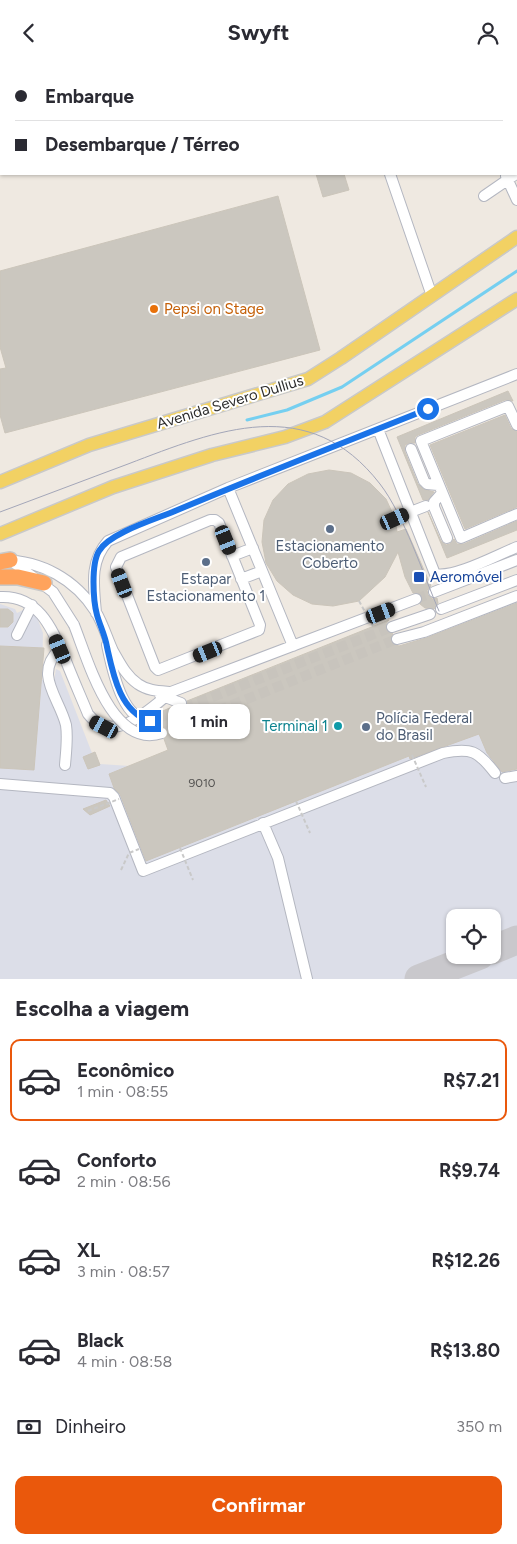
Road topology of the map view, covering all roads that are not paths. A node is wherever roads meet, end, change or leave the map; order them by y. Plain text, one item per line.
1 (390, 175) edge
2 (512, 175) edge
3 (484, 197) dead end
4 (517, 200) edge
5 (517, 237) edge
6 (432, 296) junction
7 (515, 301) edge
8 (517, 374) edge
9 (517, 425) edge
10 (378, 429) junction
11 (410, 449) dead end
12 (0, 483) edge
13 (228, 488) junction
14 (440, 489) junction
15 (426, 506) dead end
16 (409, 513) junction
17 (517, 514) edge
18 (395, 519) dead end
19 (0, 534) edge
20 (447, 538) dead end
21 (517, 547) edge
22 (252, 548) junction
23 (232, 556) junction
24 (3, 561) edge
25 (517, 561) edge
26 (263, 567) junction
27 (0, 577) edge
28 (241, 579) junction
29 (517, 580) edge
30 (44, 583) junction
31 (434, 592) tunnel mouth
32 (517, 596) edge
33 (0, 597) edge
34 (416, 599) tunnel mouth
35 (32, 605) junction
36 (441, 609) dead end
37 (96, 613) junction
38 (430, 614) dead end
39 (392, 627) tunnel mouth
40 (17, 635) dead end
41 (105, 635) junction
42 (397, 639) tunnel mouth
43 (293, 646) junction
44 (60, 649) junction
45 (168, 695) junction
46 (181, 703) dead end
47 (137, 717) junction
48 (156, 719) tunnel mouth
49 (162, 733) tunnel mouth
50 (65, 765) dead end
51 (495, 773) dead end
52 (517, 775) edge
53 (505, 777) dead end
54 (0, 784) edge
55 (263, 823) junction
56 (307, 979) edge

1 - 6 street
2 - 3 street
2 - 4 street
5 - 6 main road, Avenida Severo Dullius
6 - 12 main road, Avenida Severo Dullius
7 - 19 main road
8 - 10 street
9 - 14 street
10 - 13 street
10 - 16 street
11 - 14 street
13 - 22 street
13 - 37 street
14 - 17 street
14 - 20 street
15 - 16 street
16 - 18 street
16 - 21 street
22 - 23 street
22 - 26 street
23 - 28 street
23 - 28 street
24 - 30 street
24 - 37 street
25 - 31 street
26 - 28 street
26 - 43 street
27 - 30 highway
29 - 36 street
30 - 49 street, bridge
32 - 42 street
33 - 35 street
34 - 43 street
35 - 40 street
35 - 44 street
37 - 41 street
38 - 39 street
41 - 45 street
41 - 47 street
43 - 45 street
44 - 47 street
44 - 50 street
45 - 46 street
45 - 47 street
47 - 48 street
51 - 55 street
52 - 53 street
54 - 55 street
55 - 56 street

